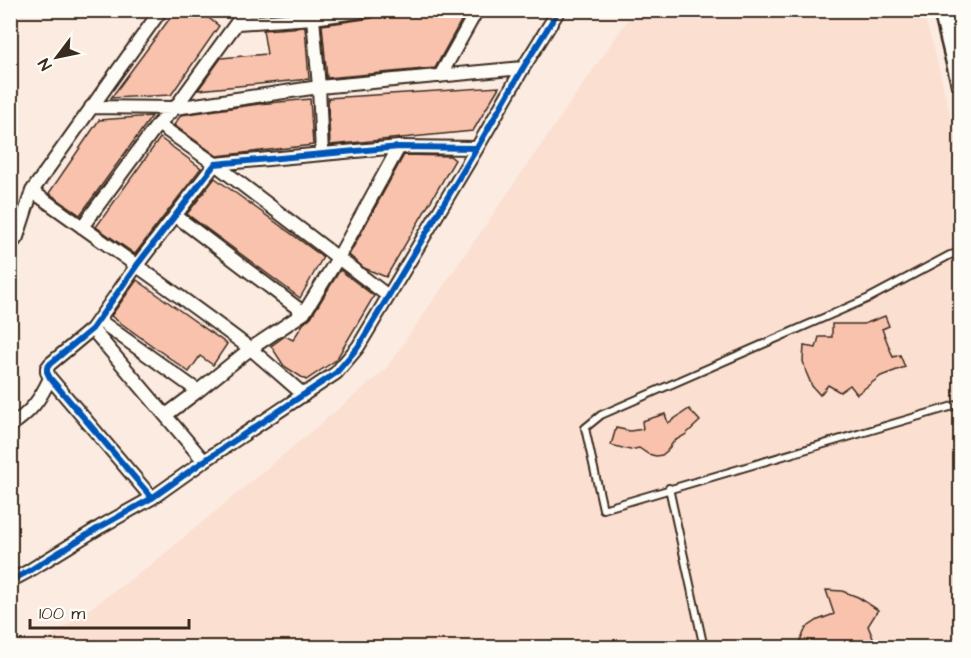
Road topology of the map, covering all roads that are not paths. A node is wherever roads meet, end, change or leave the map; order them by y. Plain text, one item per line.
1 (161, 10) edge
2 (246, 10) edge
3 (372, 10) edge
4 (477, 10) edge
5 (559, 10) edge
6 (942, 10) edge
7 (315, 14) edge
8 (238, 23) junction
9 (523, 68) junction
10 (440, 76) junction
11 (960, 83) edge
12 (319, 87) junction
13 (91, 106) junction
14 (175, 108) junction
15 (158, 124) junction
16 (399, 147) junction
17 (477, 148) junction
18 (322, 154) junction
19 (215, 164) junction
20 (32, 191) junction
21 (176, 216) junction
22 (81, 227) junction
23 (10, 246) edge
24 (960, 257) edge
25 (338, 258) junction
26 (137, 265) junction
27 (388, 297) junction
28 (304, 313) junction
29 (96, 325) junction
30 (250, 349) junction
31 (50, 378) junction
32 (198, 392) junction
33 (304, 395) junction
34 (960, 404) edge
35 (166, 415) junction
36 (10, 426) edge
37 (204, 461) junction
38 (669, 488) junction
39 (152, 498) junction
40 (10, 581) edge
41 (704, 648) edge

1 - 13 street
2 - 8 street
3 - 7 street
4 - 10 street
5 - 9 street
6 - 11 main road
7 - 8 street
7 - 12 street
8 - 14 street
9 - 10 street
9 - 17 street
10 - 12 street
12 - 14 street
12 - 18 street
13 - 14 street
13 - 20 street
14 - 15 street
15 - 19 street
15 - 22 street
16 - 17 street
16 - 18 street
16 - 25 street
17 - 27 street
18 - 19 street
19 - 21 street
19 - 25 street
20 - 22 street
20 - 23 street
21 - 26 street
21 - 28 street
22 - 26 street
24 - 38 lane
25 - 27 street
25 - 28 street
26 - 29 street
26 - 30 street
27 - 33 street
28 - 30 street
29 - 31 street
29 - 32 street
29 - 35 street
30 - 32 street
30 - 33 street
31 - 36 street
31 - 39 street
32 - 35 street
33 - 37 street
34 - 38 lane
35 - 37 street
37 - 39 street
38 - 41 lane
39 - 40 street

